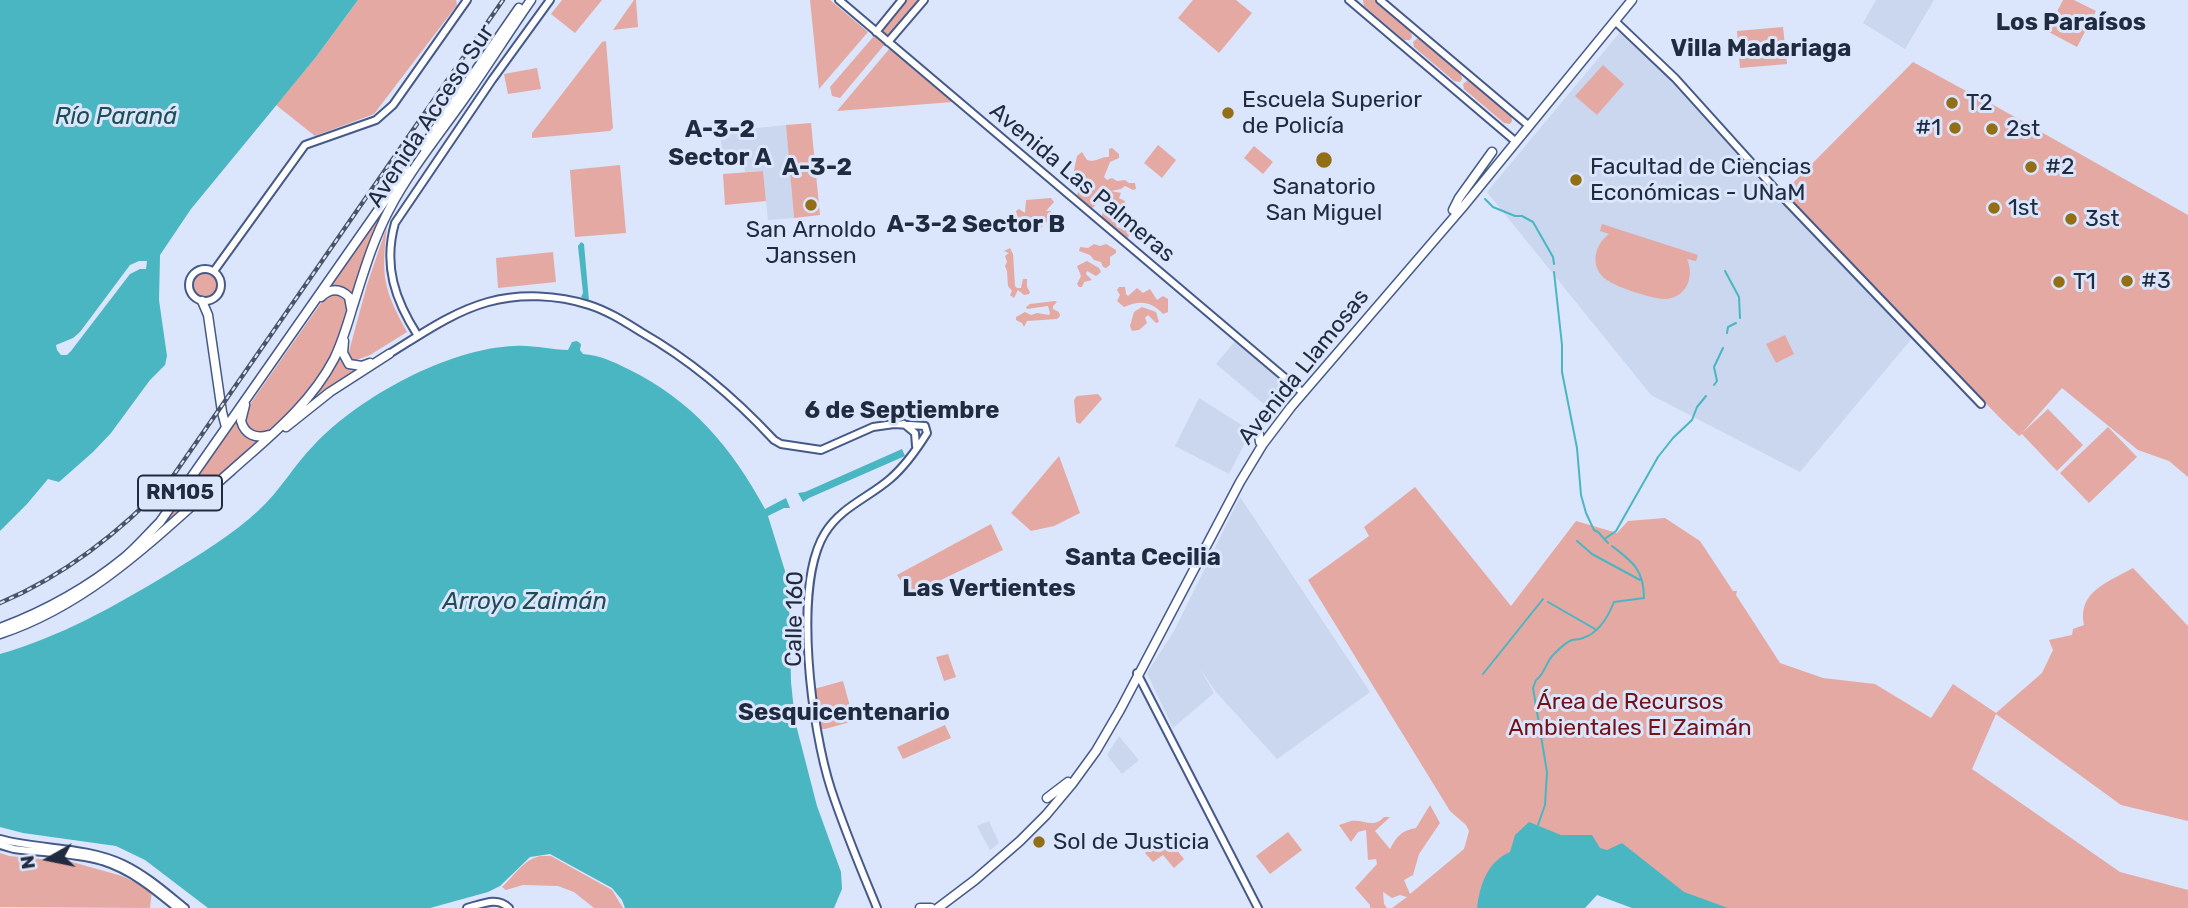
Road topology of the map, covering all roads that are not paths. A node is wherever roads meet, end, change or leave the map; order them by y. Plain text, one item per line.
1 (467, 0) edge
2 (524, 0) edge
3 (531, 0) edge
4 (550, 0) edge
5 (839, 0) edge
6 (902, 0) edge
7 (924, 0) edge
8 (1349, 0) edge
9 (1380, 0) edge
10 (1626, 0) edge
11 (1632, 0) edge
12 (1615, 21) junction
13 (876, 32) junction
14 (888, 42) junction
15 (1526, 124) junction
16 (1513, 139) junction
17 (1492, 152) dead end
18 (1492, 177) dead end
19 (1480, 184) junction
20 (1453, 210) junction
21 (214, 271) junction
22 (324, 294) junction
23 (202, 301) junction
24 (312, 306) junction
25 (349, 319) junction
26 (418, 336) junction
27 (388, 354) junction
28 (1301, 391) junction
29 (1981, 404) dead end
30 (239, 412) junction
31 (904, 424) junction
32 (288, 425) junction
33 (226, 427) junction
34 (1258, 428) dead end
35 (275, 433) junction
36 (1260, 442) junction
37 (916, 448) junction
38 (246, 459) junction
39 (0, 628) edge
40 (0, 634) edge
41 (1138, 674) junction
42 (1068, 782) junction
43 (1047, 798) dead end
44 (0, 839) edge
45 (0, 845) edge
46 (484, 906) edge
47 (177, 908) edge
48 (185, 908) edge
49 (467, 908) edge
50 (509, 908) edge
51 (877, 908) edge
52 (920, 908) edge
53 (934, 908) edge
54 (1258, 908) edge

1 - 21 main road
2 - 24 highway, Avenida Acceso Sur
3 - 25 highway, Avenida Acceso Sur / RN105
4 - 26 main road
5 - 13 main road, Avenida Las Palmeras
6 - 13 main road
7 - 14 main road
8 - 16 main road
9 - 15 main road
10 - 15 highway, Avenida Llamosas
11 - 12 highway, Avenida Llamosas
12 - 15 highway, Avenida Llamosas
12 - 29 main road
13 - 14 main road, Avenida Las Palmeras
14 - 28 main road, Avenida Las Palmeras
15 - 16 highway, Avenida Llamosas
16 - 19 highway, Avenida Llamosas
16 - 20 highway, Avenida Llamosas
17 - 20 highway
18 - 19 highway
19 - 28 highway, Avenida Llamosas
20 - 28 highway, Avenida Llamosas
21 - 23 main road
21 - 23 main road
22 - 24 highway
22 - 25 highway
22 - 30 highway
23 - 33 highway
24 - 30 highway, Avenida Acceso Sur
25 - 27 highway
25 - 35 highway, Avenida Acceso Sur / RN105
26 - 27 main road
26 - 31 main road
27 - 32 highway
28 - 36 highway, Avenida Llamosas
28 - 41 highway, Avenida Llamosas
30 - 33 highway, RN105
30 - 35 highway
31 - 37 main road
31 - 37 main road
32 - 35 highway
32 - 38 highway
33 - 39 highway, RN105
34 - 36 highway
35 - 38 highway, Avenida Acceso Sur / RN105
36 - 41 highway, Avenida Llamosas
37 - 51 main road, Calle 160
38 - 40 highway, Avenida Acceso Sur / RN105
41 - 42 highway, Avenida Llamosas
41 - 53 highway, Avenida Llamosas
41 - 54 main road
42 - 43 highway
42 - 53 highway, Avenida Llamosas
44 - 48 main road
45 - 47 main road
46 - 49 main road
46 - 50 main road
52 - 53 highway

